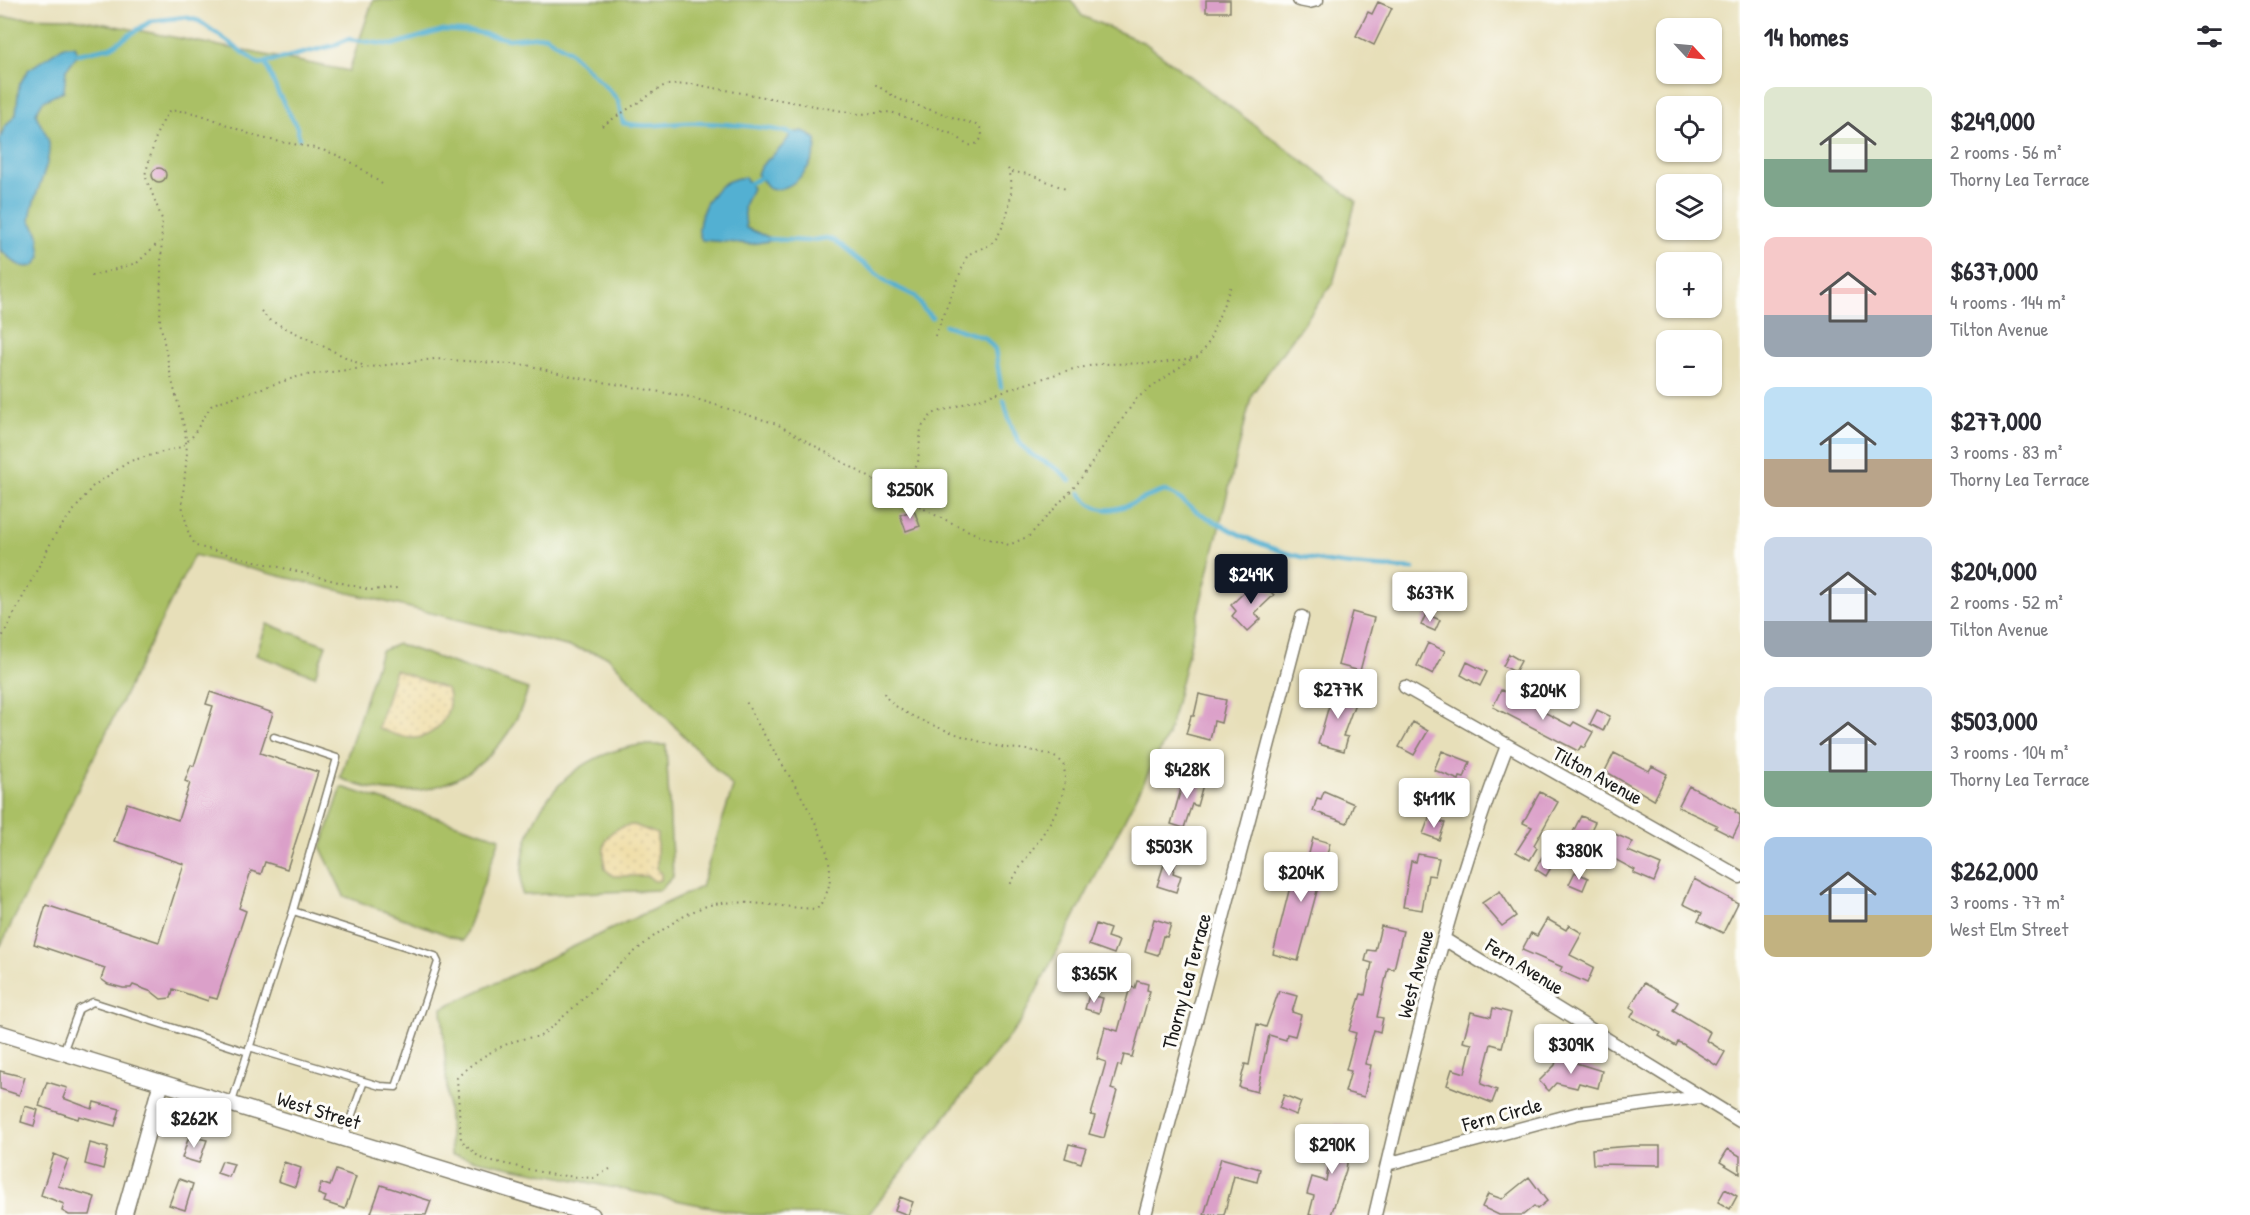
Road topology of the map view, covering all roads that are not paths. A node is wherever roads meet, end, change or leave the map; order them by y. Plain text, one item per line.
1 (1299, 0) edge
2 (1317, 0) edge
3 (1302, 617) dead end
4 (1405, 687) dead end
5 (274, 737) dead end
6 (1507, 747) junction
7 (1740, 878) edge
8 (293, 911) junction
9 (1444, 939) junction
10 (0, 1033) edge
11 (248, 1050) junction
12 (63, 1053) junction
13 (364, 1081) junction
14 (161, 1084) junction
15 (1699, 1097) junction
16 (231, 1106) junction
17 (1740, 1121) edge
18 (343, 1139) junction
19 (1387, 1164) junction
20 (124, 1215) edge
21 (592, 1215) edge
22 (1145, 1215) edge
23 (1375, 1215) edge

1 - 2 street
3 - 22 street, Thorny Lea Terrace
4 - 6 street, Tilton Avenue
5 - 8 lane
6 - 7 street, Tilton Avenue
6 - 9 street, West Avenue
8 - 11 lane
8 - 13 lane
9 - 15 street, Fern Avenue
9 - 19 street, West Avenue
10 - 12 street, West Street
11 - 12 lane
11 - 13 lane
11 - 16 lane
12 - 14 street, West Street
13 - 18 lane
14 - 16 street, West Street
14 - 20 street
15 - 17 street, Fern Avenue
15 - 19 street, Fern Circle
16 - 18 street, West Street
18 - 21 street, West Street
19 - 23 street, West Avenue

